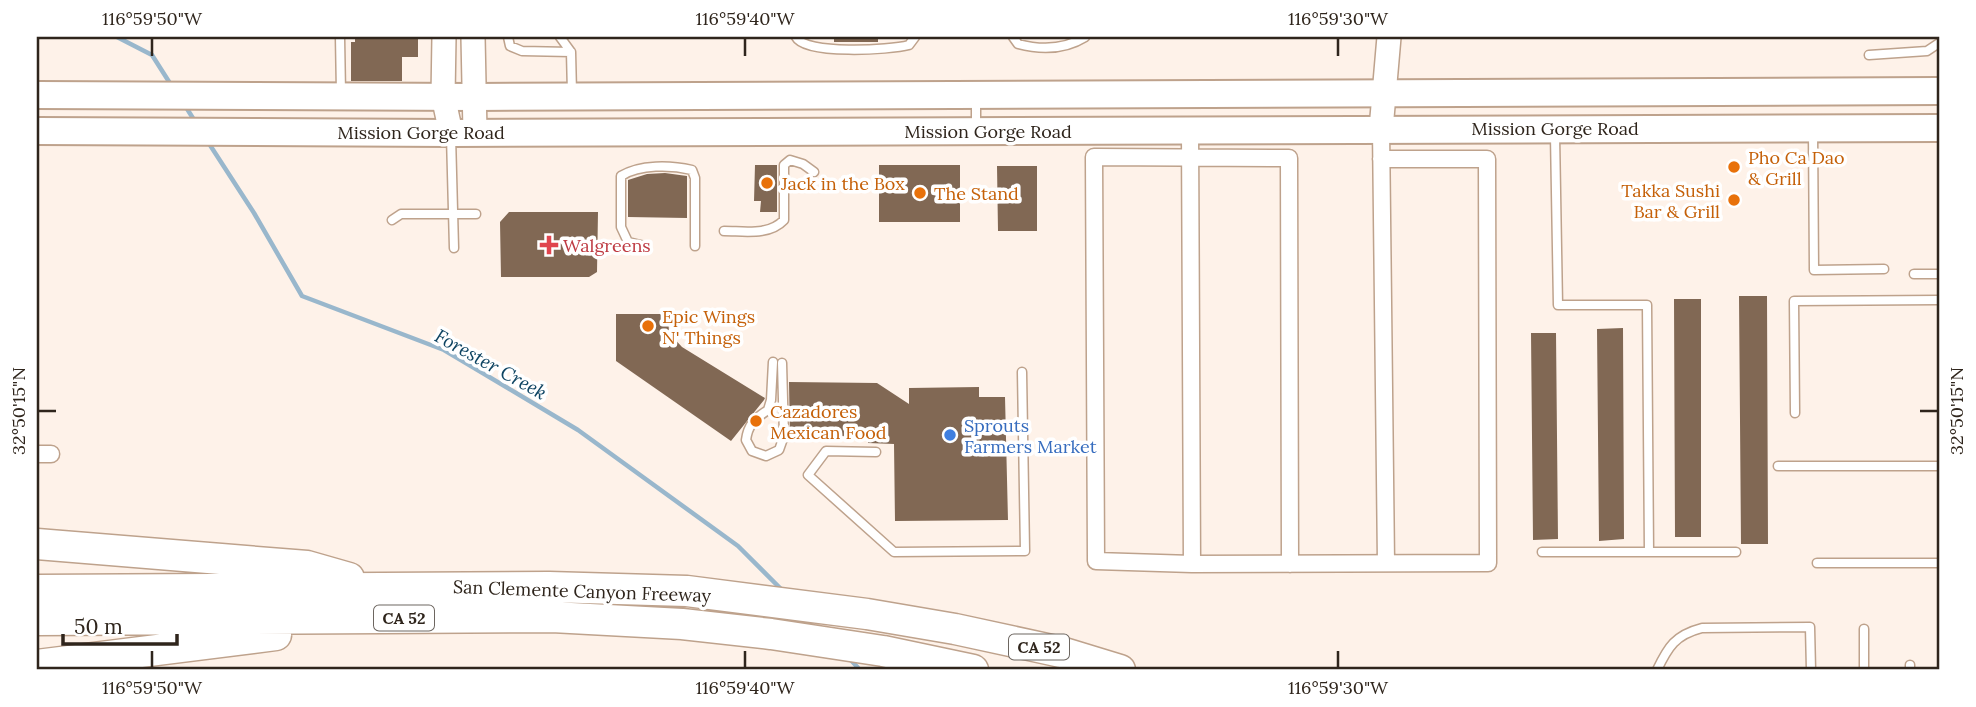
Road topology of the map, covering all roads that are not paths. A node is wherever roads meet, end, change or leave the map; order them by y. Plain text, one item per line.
1 (340, 37) edge
2 (444, 37) edge
3 (473, 37) edge
4 (508, 37) edge
5 (560, 37) edge
6 (796, 37) edge
7 (915, 37) edge
8 (1013, 37) edge
9 (1085, 37) edge
10 (1389, 37) edge
11 (1939, 43) edge
12 (571, 52) junction
13 (1869, 55) dead end
14 (1939, 91) edge
15 (1386, 93) junction
16 (976, 94) junction
17 (37, 95) edge
18 (341, 96) junction
19 (443, 96) junction
20 (572, 96) junction
21 (475, 97) junction
22 (1555, 128) junction
23 (1813, 128) junction
24 (1939, 128) edge
25 (1381, 129) junction
26 (1190, 130) junction
27 (37, 131) edge
28 (976, 131) junction
29 (463, 132) junction
30 (1189, 158) junction
31 (1381, 159) junction
32 (814, 172) dead end
33 (453, 214) junction
34 (476, 214) dead end
35 (392, 220) dead end
36 (724, 232) dead end
37 (645, 246) dead end
38 (695, 246) dead end
39 (454, 248) dead end
40 (1884, 269) dead end
41 (1914, 274) dead end
42 (1939, 274) edge
43 (1939, 300) edge
44 (777, 363) joint
45 (1022, 372) dead end
46 (1795, 414) dead end
47 (876, 452) dead end
48 (1778, 466) dead end
49 (1939, 466) edge
50 (37, 544) edge
51 (1542, 552) dead end
52 (1649, 552) junction
53 (1736, 552) dead end
54 (1386, 563) junction
55 (1817, 563) dead end
56 (1939, 563) edge
57 (1192, 564) junction
58 (1290, 564) junction
59 (383, 587) junction
60 (37, 590) edge
61 (409, 618) junction
62 (37, 622) edge
63 (1864, 629) dead end
64 (37, 666) edge
65 (973, 670) edge
66 (1120, 670) edge
67 (1657, 670) edge
68 (1811, 670) edge
69 (1864, 670) edge

1 - 18 lane
2 - 19 main road
3 - 21 main road
4 - 12 lane
5 - 12 lane
6 - 7 lane
8 - 9 lane
10 - 15 main road
11 - 13 lane
12 - 20 lane
14 - 15 main road, Mission Gorge Road
15 - 16 main road, Mission Gorge Road
15 - 25 main road
16 - 20 main road, Mission Gorge Road
16 - 28 lane
17 - 18 main road, Mission Gorge Road
18 - 19 main road, Mission Gorge Road
19 - 21 main road, Mission Gorge Road
19 - 29 main road
20 - 21 main road, Mission Gorge Road
21 - 29 main road
22 - 23 main road, Mission Gorge Road
22 - 25 main road, Mission Gorge Road
22 - 52 lane
23 - 24 main road, Mission Gorge Road
23 - 40 lane
25 - 26 main road, Mission Gorge Road
25 - 31 street
26 - 28 main road, Mission Gorge Road
26 - 30 street
27 - 29 main road, Mission Gorge Road
28 - 29 main road, Mission Gorge Road
29 - 33 lane
30 - 57 street
30 - 57 street
30 - 58 street
31 - 54 street
31 - 54 street
32 - 36 lane
33 - 34 lane
33 - 35 lane
33 - 39 lane
37 - 38 lane
41 - 42 lane
43 - 46 lane
44 - 44 lane
45 - 47 lane
48 - 49 lane
50 - 59 highway
51 - 52 lane
52 - 53 lane
54 - 58 street
55 - 56 lane
57 - 58 street
59 - 60 highway, San Clemente Canyon Freeway / CA 52
59 - 66 highway, San Clemente Canyon Freeway / CA 52
61 - 62 highway, San Clemente Canyon Freeway / CA 52
61 - 64 highway
61 - 65 highway, San Clemente Canyon Freeway / CA 52
63 - 69 lane
67 - 68 lane

